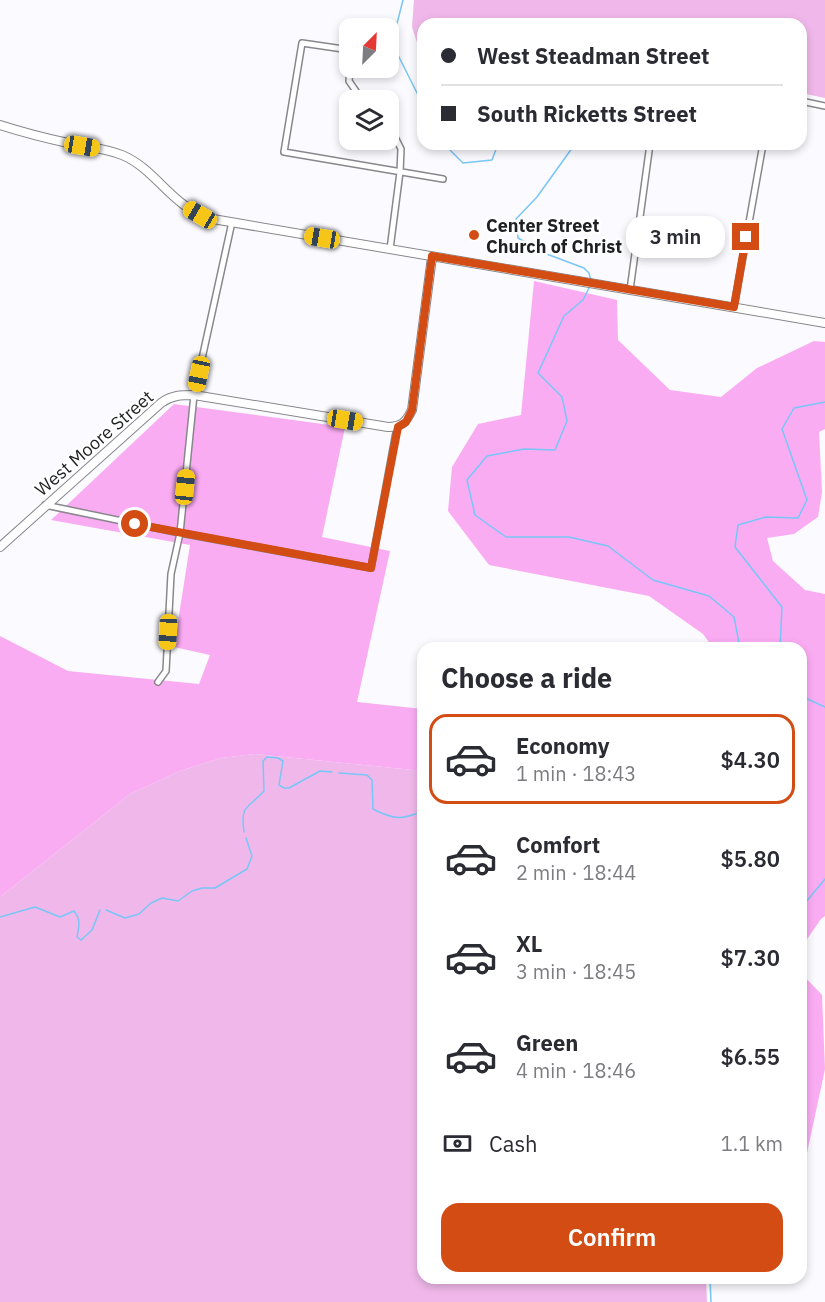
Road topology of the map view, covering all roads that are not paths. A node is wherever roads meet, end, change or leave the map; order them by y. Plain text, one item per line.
1 (339, 48) edge
2 (807, 102) edge
3 (825, 106) edge
4 (0, 125) edge
5 (399, 145) edge
6 (649, 150) edge
7 (762, 150) edge
8 (400, 172) junction
9 (443, 179) dead end
10 (232, 222) junction
11 (390, 249) junction
12 (432, 256) junction
13 (630, 290) junction
14 (734, 307) junction
15 (823, 323) edge
16 (194, 395) junction
17 (398, 427) junction
18 (45, 506) junction
19 (180, 533) junction
20 (0, 547) edge
21 (158, 682) dead end

1 - 8 street
2 - 3 street
4 - 10 street
5 - 8 street
6 - 13 street
7 - 14 street
8 - 9 street
8 - 11 street
10 - 11 street
10 - 16 street
11 - 12 street
12 - 13 street
12 - 17 street
13 - 14 street
14 - 15 street
16 - 17 street, West Moore Street
16 - 18 street, West Moore Street
16 - 19 street
17 - 19 street
18 - 19 street
18 - 20 street, West Moore Street
19 - 21 street

